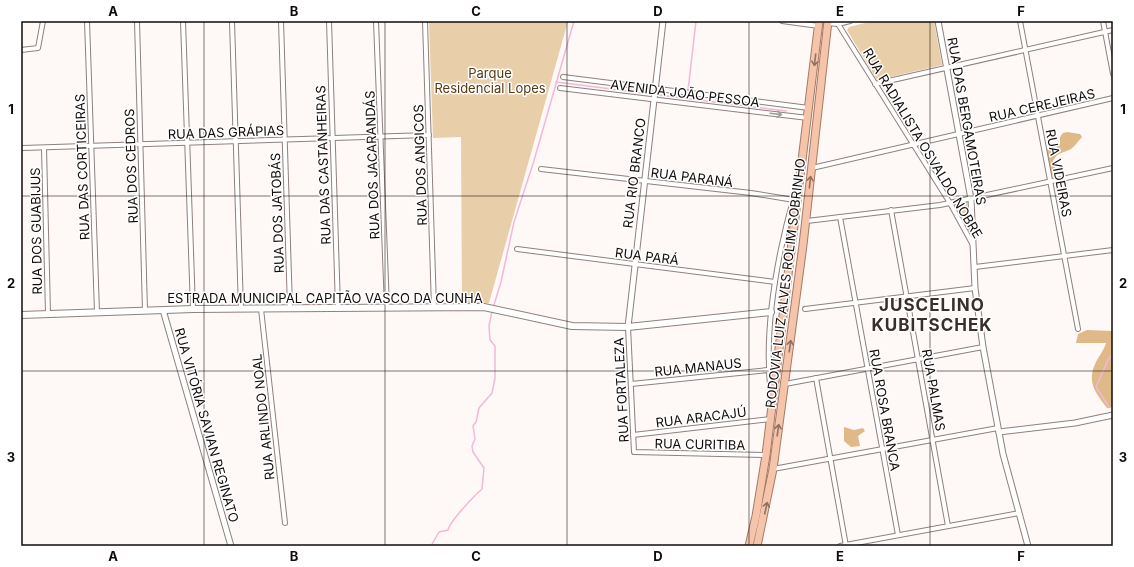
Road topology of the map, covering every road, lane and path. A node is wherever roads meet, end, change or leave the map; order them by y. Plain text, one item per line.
1 (44, 21) edge
2 (87, 21) edge
3 (137, 21) edge
4 (183, 21) edge
5 (232, 21) edge
6 (281, 21) edge
7 (329, 21) edge
8 (376, 21) edge
9 (425, 21) edge
10 (663, 21) edge
11 (782, 21) edge
12 (850, 21) edge
13 (938, 21) edge
14 (1020, 21) edge
15 (1103, 21) edge
16 (828, 22) edge
17 (819, 23) edge
18 (838, 24) junction
19 (1113, 30) edge
20 (1105, 32) junction
21 (1026, 49) junction
22 (21, 50) edge
23 (947, 67) junction
24 (1113, 74) edge
25 (563, 78) dead end
26 (875, 84) junction
27 (560, 88) dead end
28 (655, 90) junction
29 (1113, 98) edge
30 (654, 99) junction
31 (809, 108) junction
32 (1038, 116) junction
33 (808, 118) junction
34 (960, 134) junction
35 (429, 135) junction
36 (381, 137) junction
37 (332, 138) junction
38 (285, 140) junction
39 (236, 141) junction
40 (188, 143) junction
41 (913, 144) junction
42 (140, 145) junction
43 (91, 146) junction
44 (23, 148) dead end
45 (44, 148) junction
46 (812, 168) junction
47 (1113, 168) edge
48 (541, 169) dead end
49 (643, 181) junction
50 (1051, 181) junction
51 (798, 192) junction
52 (971, 199) junction
53 (794, 200) junction
54 (950, 203) junction
55 (891, 210) junction
56 (840, 217) junction
57 (807, 221) junction
58 (975, 248) junction
59 (517, 249) dead end
60 (1113, 250) edge
61 (1065, 256) junction
62 (634, 265) junction
63 (975, 267) junction
64 (775, 282) junction
65 (975, 288) junction
66 (907, 296) junction
67 (855, 303) junction
68 (290, 308) junction
69 (338, 308) junction
70 (387, 308) junction
71 (434, 308) junction
72 (193, 309) junction
73 (241, 309) junction
74 (261, 309) junction
75 (805, 309) dead end
76 (163, 310) junction
77 (145, 311) junction
78 (97, 312) junction
79 (771, 312) junction
80 (48, 314) junction
81 (21, 315) edge
82 (628, 327) junction
83 (1078, 329) dead end
84 (983, 347) junction
85 (918, 358) junction
86 (867, 369) junction
87 (768, 370) junction
88 (816, 378) junction
89 (631, 384) junction
90 (784, 384) junction
91 (772, 406) junction
92 (1113, 415) edge
93 (771, 419) junction
94 (999, 430) junction
95 (633, 435) junction
96 (933, 440) junction
97 (882, 449) junction
98 (634, 452) joint
99 (766, 455) junction
100 (830, 458) junction
101 (773, 469) junction
102 (1019, 513) junction
103 (285, 523) dead end
104 (948, 526) junction
105 (898, 535) junction
106 (846, 545) edge
107 (231, 546) edge
108 (749, 546) edge
109 (757, 546) edge
110 (840, 546) edge
111 (1028, 546) edge

1 - 22 street
2 - 43 street, RUA DAS CORTICEIRAS
3 - 42 street, RUA DOS CEDROS
4 - 40 street
5 - 39 street
6 - 38 street, RUA DOS JATOBÁS
7 - 37 street, RUA DAS CASTANHEIRAS
8 - 36 street, RUA DOS JACARANDÁS
9 - 35 street, RUA DOS ANGICOS
10 - 28 street, RUA RIO BRANCO
11 - 17 street
12 - 18 street
13 - 23 street, RUA DAS BERGAMOTEIRAS
14 - 21 street, RUA VIDEIRAS
15 - 20 street
16 - 18 street
16 - 46 highway, RODOVIA LUIZ ALVES ROLIM SOBRINHO
17 -> 31 highway, RODOVIA LUIZ ALVES ROLIM SOBRINHO
18 - 26 street, RUA RADIALISTA OSVALDO NOBRE
19 - 20 street
20 - 21 street
20 - 24 street
21 - 23 street
21 - 32 street, RUA VIDEIRAS
23 - 26 street
23 - 34 street, RUA DAS BERGAMOTEIRAS
25 - 28 street, AVENIDA JOÃO PESSOA
26 - 41 street, RUA RADIALISTA OSVALDO NOBRE
27 - 30 street, AVENIDA JOÃO PESSOA
28 - 30 street, RUA RIO BRANCO
28 - 31 street, AVENIDA JOÃO PESSOA
29 - 32 street, RUA CEREJEIRAS
30 -> 33 street, AVENIDA JOÃO PESSOA
30 - 49 street, RUA RIO BRANCO
31 - 33 highway, RODOVIA LUIZ ALVES ROLIM SOBRINHO
32 - 34 street, RUA CEREJEIRAS
32 - 50 street, RUA VIDEIRAS
33 - 51 highway, RODOVIA LUIZ ALVES ROLIM SOBRINHO
34 - 41 street, RUA CEREJEIRAS
34 - 52 street, RUA DAS BERGAMOTEIRAS
35 - 36 street, RUA DAS GRÁPIAS
35 - 71 street, RUA DOS ANGICOS
36 - 37 street, RUA DAS GRÁPIAS
36 - 70 street, RUA DOS JACARANDÁS
37 - 38 street, RUA DAS GRÁPIAS
37 - 69 street, RUA DAS CASTANHEIRAS
38 - 39 street, RUA DAS GRÁPIAS
38 - 68 street, RUA DOS JATOBÁS
39 - 40 street, RUA DAS GRÁPIAS
39 - 73 street
40 - 42 street, RUA DAS GRÁPIAS
40 - 72 street
41 - 46 street, RUA CEREJEIRAS
41 - 54 street, RUA RADIALISTA OSVALDO NOBRE
42 - 43 street, RUA DAS GRÁPIAS
42 - 77 street, RUA DOS CEDROS
43 - 45 street, RUA DAS GRÁPIAS
43 - 78 street, RUA DAS CORTICEIRAS
44 - 45 street, RUA DAS GRÁPIAS
45 - 80 street, RUA DOS GUABIJUS
57 -> 46 highway, RODOVIA LUIZ ALVES ROLIM SOBRINHO
47 - 50 street
48 - 49 street, RUA PARANÁ
49 - 53 street, RUA PARANÁ
49 - 62 street, RUA RIO BRANCO
50 - 52 street
50 - 61 street, RUA VIDEIRAS
51 - 53 street
51 - 91 highway, RODOVIA LUIZ ALVES ROLIM SOBRINHO
52 - 54 street
52 - 58 street, RUA DAS BERGAMOTEIRAS
53 - 64 street
54 - 55 street
54 - 58 street, RUA RADIALISTA OSVALDO NOBRE
55 - 56 street
55 - 66 street, RUA PALMAS
56 - 57 street
56 - 67 street, RUA ROSA BRANCA
90 -> 57 highway, RODOVIA LUIZ ALVES ROLIM SOBRINHO
58 - 63 street, RUA RADIALISTA OSVALDO NOBRE
59 - 62 street, RUA PARÁ
60 - 61 street
61 - 63 street
61 - 83 street, RUA VIDEIRAS
62 - 64 street, RUA PARÁ
62 - 82 street, RUA RIO BRANCO
63 - 65 street, RUA RADIALISTA OSVALDO NOBRE
64 - 79 street
65 - 66 street
65 - 84 street, RUA RADIALISTA OSVALDO NOBRE
66 - 67 street
66 - 85 street, RUA PALMAS
67 - 75 street
67 - 86 street, RUA ROSA BRANCA
68 - 69 main road, ESTRADA MUNICIPAL CAPITÃO VASCO DA CUNHA
68 - 74 main road, ESTRADA MUNICIPAL CAPITÃO VASCO DA CUNHA
69 - 70 main road, ESTRADA MUNICIPAL CAPITÃO VASCO DA CUNHA
70 - 71 main road, ESTRADA MUNICIPAL CAPITÃO VASCO DA CUNHA
71 - 82 main road, ESTRADA MUNICIPAL CAPITÃO VASCO DA CUNHA
72 - 73 main road, ESTRADA MUNICIPAL CAPITÃO VASCO DA CUNHA
72 - 76 main road, ESTRADA MUNICIPAL CAPITÃO VASCO DA CUNHA
73 - 74 main road, ESTRADA MUNICIPAL CAPITÃO VASCO DA CUNHA
74 - 103 street, RUA ARLINDO NOAL
76 - 77 main road, ESTRADA MUNICIPAL CAPITÃO VASCO DA CUNHA
76 - 107 street, RUA VITÓRIA SAVIAN REGINATO
77 - 78 main road, ESTRADA MUNICIPAL CAPITÃO VASCO DA CUNHA
78 - 80 main road, ESTRADA MUNICIPAL CAPITÃO VASCO DA CUNHA
79 - 82 main road, ESTRADA MUNICIPAL CAPITÃO VASCO DA CUNHA
79 - 87 street
80 - 81 main road, ESTRADA MUNICIPAL CAPITÃO VASCO DA CUNHA
82 - 89 street, RUA FORTALEZA
84 - 85 street
84 - 94 street, RUA RADIALISTA OSVALDO NOBRE
85 - 86 street
85 - 96 street, RUA PALMAS
86 - 88 street
86 - 97 street, RUA ROSA BRANCA
87 - 89 street, RUA MANAUS
87 - 91 street
88 - 90 street
88 - 100 street
89 - 95 street, RUA FORTALEZA
101 -> 90 highway, RODOVIA LUIZ ALVES ROLIM SOBRINHO
91 - 93 highway, RODOVIA LUIZ ALVES ROLIM SOBRINHO
92 - 94 street
93 - 95 street, RUA ARACAJÚ
93 - 99 highway, RODOVIA LUIZ ALVES ROLIM SOBRINHO
94 - 96 street
94 - 102 street, RUA RADIALISTA OSVALDO NOBRE
95 - 98 street, RUA FORTALEZA
96 - 97 street
96 - 104 street, RUA PALMAS
97 - 100 street
97 - 105 street, RUA ROSA BRANCA
98 - 99 street, RUA CURITIBA
99 - 108 highway, RODOVIA LUIZ ALVES ROLIM SOBRINHO
100 - 101 street
100 - 106 street
109 -> 101 highway, RODOVIA LUIZ ALVES ROLIM SOBRINHO
102 - 104 street
102 - 111 street, RUA RADIALISTA OSVALDO NOBRE
104 - 105 street
105 - 106 street
106 - 110 street

